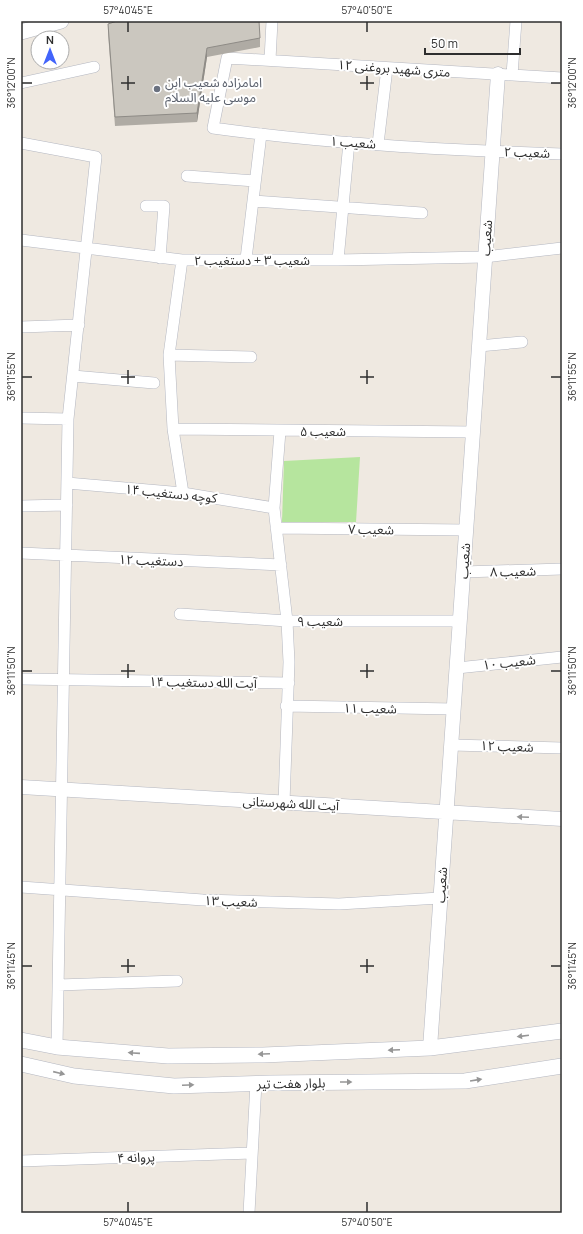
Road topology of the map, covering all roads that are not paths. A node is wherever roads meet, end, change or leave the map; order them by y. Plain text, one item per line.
1 (62, 21) edge
2 (272, 21) edge
3 (516, 21) edge
4 (24, 28) edge
5 (270, 60) junction
6 (94, 67) dead end
7 (387, 68) junction
8 (505, 75) junction
9 (562, 78) edge
10 (21, 83) edge
11 (213, 128) joint
12 (260, 134) junction
13 (349, 142) junction
14 (21, 143) edge
15 (378, 144) junction
16 (492, 151) junction
17 (562, 154) edge
18 (187, 176) dead end
19 (255, 181) junction
20 (253, 201) junction
21 (146, 206) dead end
22 (343, 207) junction
23 (422, 213) dead end
24 (21, 240) edge
25 (562, 248) edge
26 (87, 249) junction
27 (485, 257) junction
28 (160, 258) junction
29 (246, 259) junction
30 (182, 260) junction
31 (338, 260) junction
32 (79, 325) junction
33 (21, 327) edge
34 (522, 342) dead end
35 (479, 346) junction
36 (169, 355) junction
37 (251, 357) dead end
38 (73, 376) junction
39 (154, 383) dead end
40 (21, 418) edge
41 (68, 419) junction
42 (173, 429) junction
43 (280, 431) junction
44 (473, 432) junction
45 (67, 483) junction
46 (183, 493) junction
47 (67, 505) junction
48 (21, 506) edge
49 (274, 508) junction
50 (276, 528) junction
51 (466, 530) junction
52 (21, 554) edge
53 (66, 556) junction
54 (281, 565) junction
55 (562, 569) edge
56 (463, 572) junction
57 (180, 614) dead end
58 (287, 621) junction
59 (460, 621) junction
60 (562, 657) edge
61 (456, 668) junction
62 (21, 679) edge
63 (64, 679) junction
64 (289, 683) junction
65 (286, 706) junction
66 (454, 709) junction
67 (451, 744) junction
68 (562, 748) edge
69 (21, 787) edge
70 (62, 789) junction
71 (284, 803) junction
72 (446, 812) junction
73 (562, 819) edge
74 (21, 887) edge
75 (60, 892) junction
76 (440, 898) junction
77 (177, 981) dead end
78 (58, 985) junction
79 (562, 1031) edge
80 (21, 1040) edge
81 (57, 1047) junction
82 (430, 1048) junction
83 (21, 1064) edge
84 (562, 1066) edge
85 (256, 1083) junction
86 (252, 1153) junction
87 (21, 1161) edge
88 (249, 1213) edge

1 - 4 main road
2 - 5 street
3 - 8 street
5 - 7 street, ۱۲ متری شهید بروغنی
5 - 11 street, ۱۲ متری شهید بروغنی
6 - 10 street
7 - 8 street, ۱۲ متری شهید بروغنی
7 - 15 street
8 - 9 street, ۱۲ متری شهید بروغنی
8 - 16 street, شعیب
11 - 12 street, شعیب ۱
12 - 13 street, شعیب ۱
12 - 19 street
13 - 15 street, شعیب ۱
13 - 22 street
14 - 26 street
15 - 16 street, شعیب ۱
16 - 17 street, شعیب ۲
16 - 27 street, شعیب
18 - 19 street
19 - 20 street
20 - 22 street
20 - 29 street
21 - 28 street
22 - 23 street
22 - 31 street
24 - 26 street, شعیب ۳ + دستغیب ۲
25 - 27 street, شعیب ۳ + دستغیب ۲
26 - 28 street, شعیب ۳ + دستغیب ۲
26 - 32 street
27 - 31 street, شعیب ۳ + دستغیب ۲
27 - 35 street, شعیب
28 - 30 street, شعیب ۳ + دستغیب ۲
29 - 30 street, شعیب ۳ + دستغیب ۲
29 - 31 street, شعیب ۳ + دستغیب ۲
30 - 36 street
32 - 33 street
32 - 38 street
34 - 35 street
35 - 44 street, شعیب
36 - 37 street
36 - 42 street
38 - 39 street
38 - 41 street
40 - 41 street
41 - 45 street
42 - 43 street, شعیب ۵
42 - 46 street
43 - 44 street, شعیب ۵
43 - 49 street
44 - 51 street, شعیب
45 - 46 street, کوچه دستغیب ۱۴
45 - 47 street
46 - 49 street, کوچه دستغیب ۱۴
47 - 48 street
47 - 53 street
49 - 50 street
50 - 51 street, شعیب ۷
50 - 54 street
51 - 56 street, شعیب
52 - 53 street, دستغیب ۱۲
53 - 54 street, دستغیب ۱۲
53 - 63 street
54 - 58 street
55 - 56 street, شعیب ۸
56 - 59 street, شعیب
57 - 58 street, شعیب ۹
58 - 59 street, شعیب ۹
58 - 64 street
59 - 61 street, شعیب
60 - 61 street, شعیب ۱۰
61 - 66 street, شعیب
62 - 63 street, آیت الله دستغیب ۱۴
63 - 64 street, آیت الله دستغیب ۱۴
63 - 70 street
64 - 65 street
65 - 66 street, شعیب ۱۱
65 - 71 street
66 - 67 street, شعیب
67 - 68 street, شعیب ۱۲
67 - 72 street, شعیب
69 - 70 street, آیت الله شهرستانی
70 - 71 street, آیت الله شهرستانی
70 - 75 street
71 - 72 street, آیت الله شهرستانی
73 -> 72 street, آیت الله شهرستانی
72 - 76 street, شعیب
74 - 75 street, شعیب ۱۳
75 - 76 street, شعیب ۱۳
75 - 78 street
76 - 82 street, شعیب
77 - 78 street
78 - 81 street
79 -> 82 main road
80 - 81 main road
82 -> 81 main road
83 -> 85 main road, بلوار هفت تیر
85 -> 84 main road, بلوار هفت تیر
85 - 86 street
86 - 87 street, پروانه ۴
86 - 88 street

